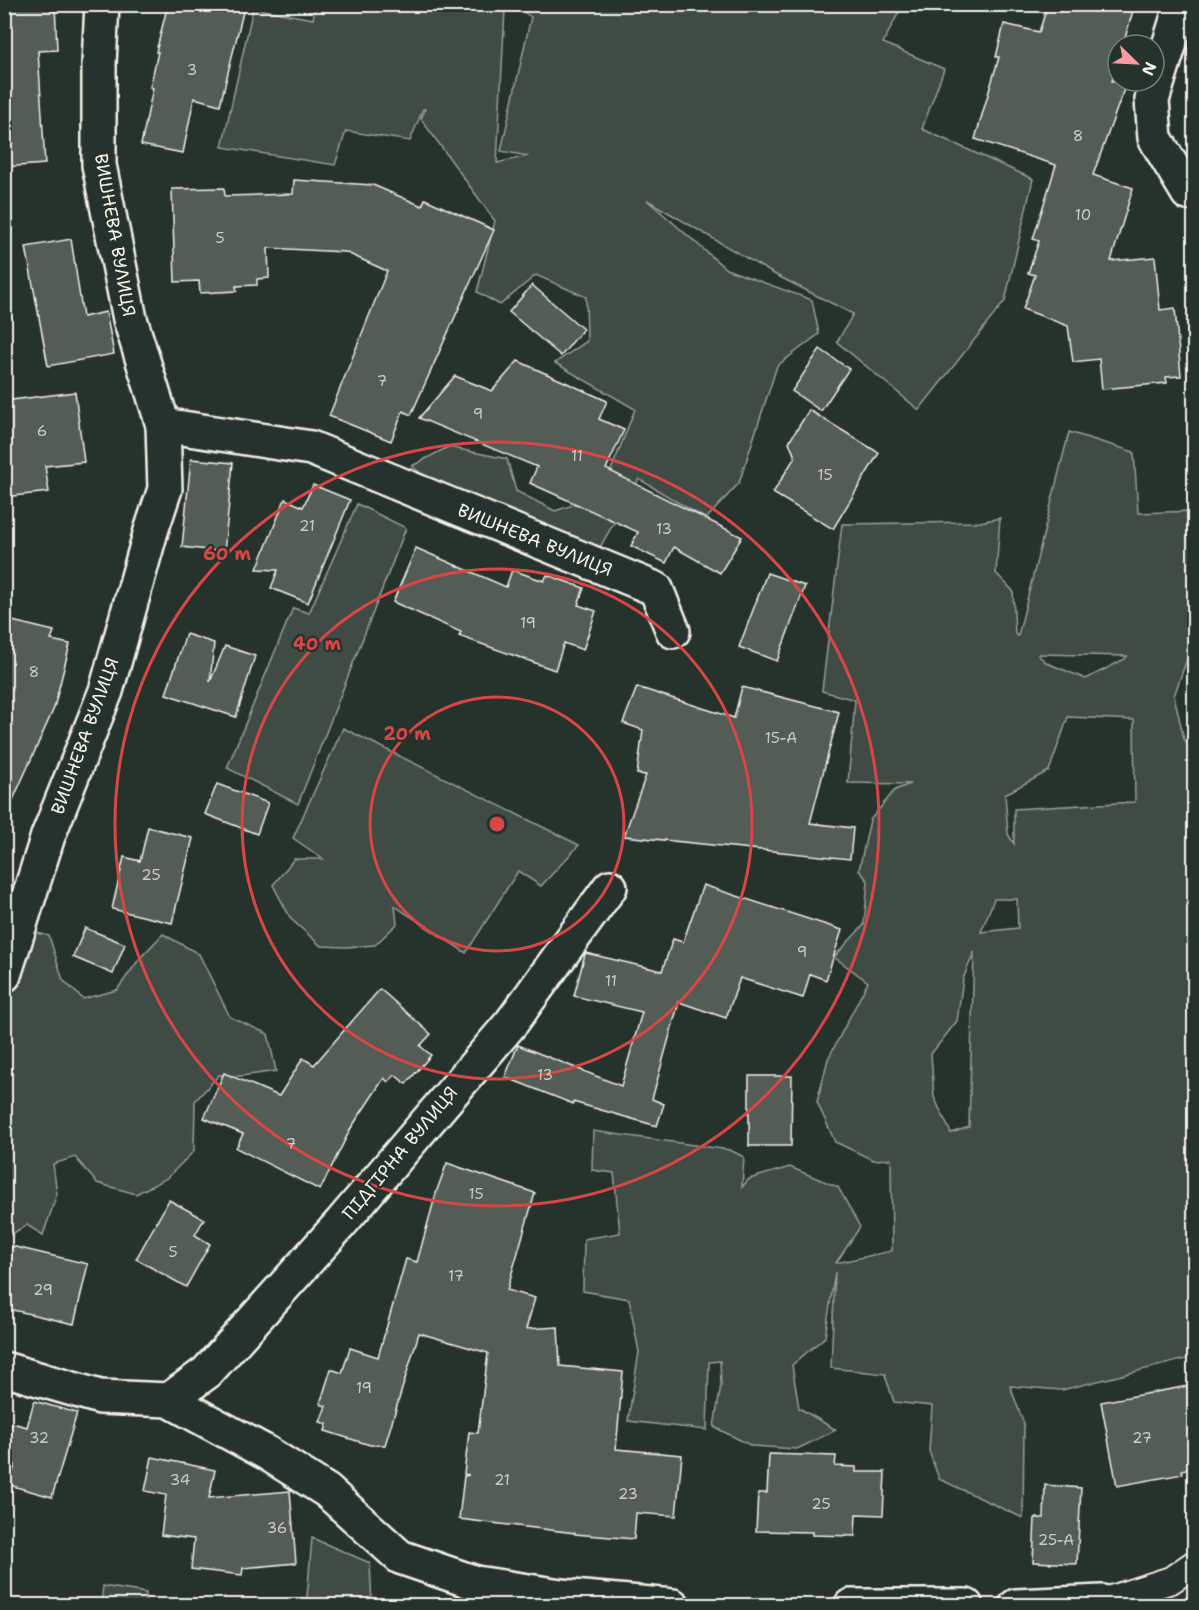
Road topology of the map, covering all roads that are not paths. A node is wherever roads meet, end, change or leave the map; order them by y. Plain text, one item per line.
1 (102, 4) edge
2 (1182, 4) edge
3 (1188, 193) dead end
4 (163, 425) junction
5 (673, 631) dead end
6 (610, 887) dead end
7 (4, 975) edge
8 (4, 1369) edge
9 (169, 1400) junction
10 (1194, 1564) edge
11 (1102, 1602) joint
12 (673, 1605) edge
13 (851, 1605) edge
14 (966, 1605) edge
15 (1016, 1605) edge

1 - 4 street, ВИШНЕВА ВУЛИЦЯ
2 - 3 street
4 - 5 street, ВИШНЕВА ВУЛИЦЯ
4 - 7 street, ВИШНЕВА ВУЛИЦЯ
6 - 9 street, ПІДГІРНА ВУЛИЦЯ
8 - 9 street
9 - 12 street
10 - 11 lane
11 - 15 street
13 - 14 street

